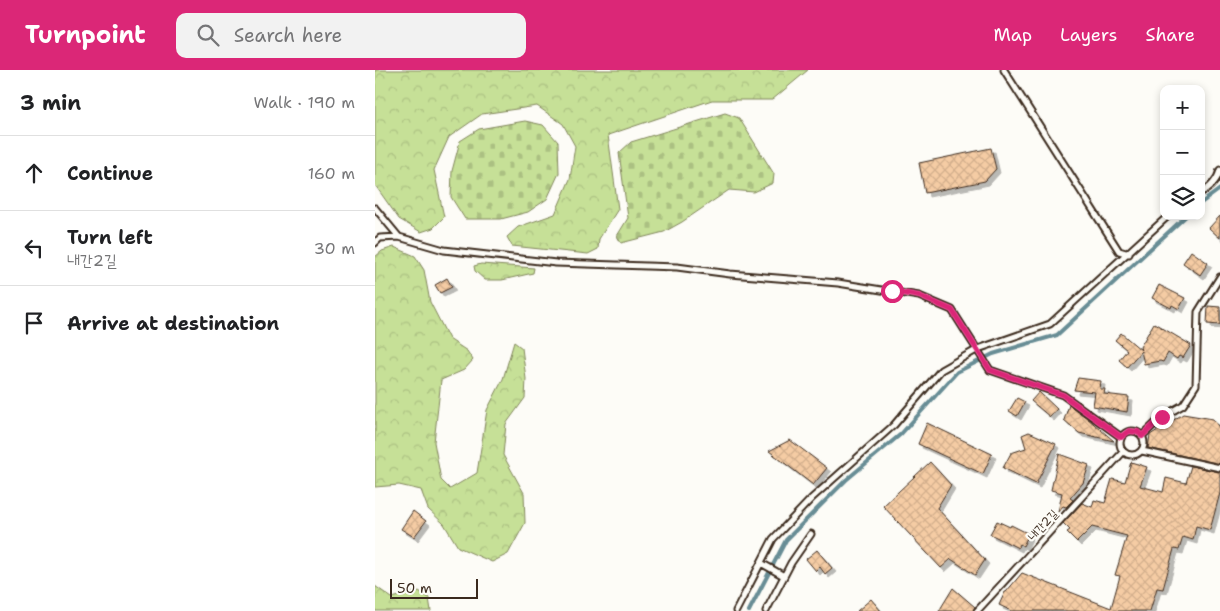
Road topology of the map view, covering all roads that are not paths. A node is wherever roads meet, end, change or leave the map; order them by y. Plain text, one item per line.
1 (1004, 70) edge
2 (1220, 170) edge
3 (1205, 190) edge
4 (375, 208) edge
5 (1164, 220) edge
6 (399, 237) junction
7 (375, 242) edge
8 (1129, 254) junction
9 (1220, 277) edge
10 (978, 349) junction
11 (1142, 436) junction
12 (1121, 437) junction
13 (1141, 451) junction
14 (1123, 452) junction
15 (1220, 468) edge
16 (811, 534) dead end
17 (761, 563) junction
18 (785, 576) junction
19 (736, 611) edge
20 (766, 611) edge
21 (977, 611) edge

1 - 8 lane
2 - 3 lane
4 - 6 lane
5 - 8 lane
6 - 7 lane
6 - 10 lane
8 - 10 lane
9 - 11 lane
10 - 12 lane
10 - 17 lane
11 - 12 lane
11 - 13 lane
12 - 14 lane
13 - 14 lane
13 - 15 lane
14 - 21 lane, 내간2길
16 - 18 lane
17 - 18 lane
17 - 19 lane
18 - 20 lane

